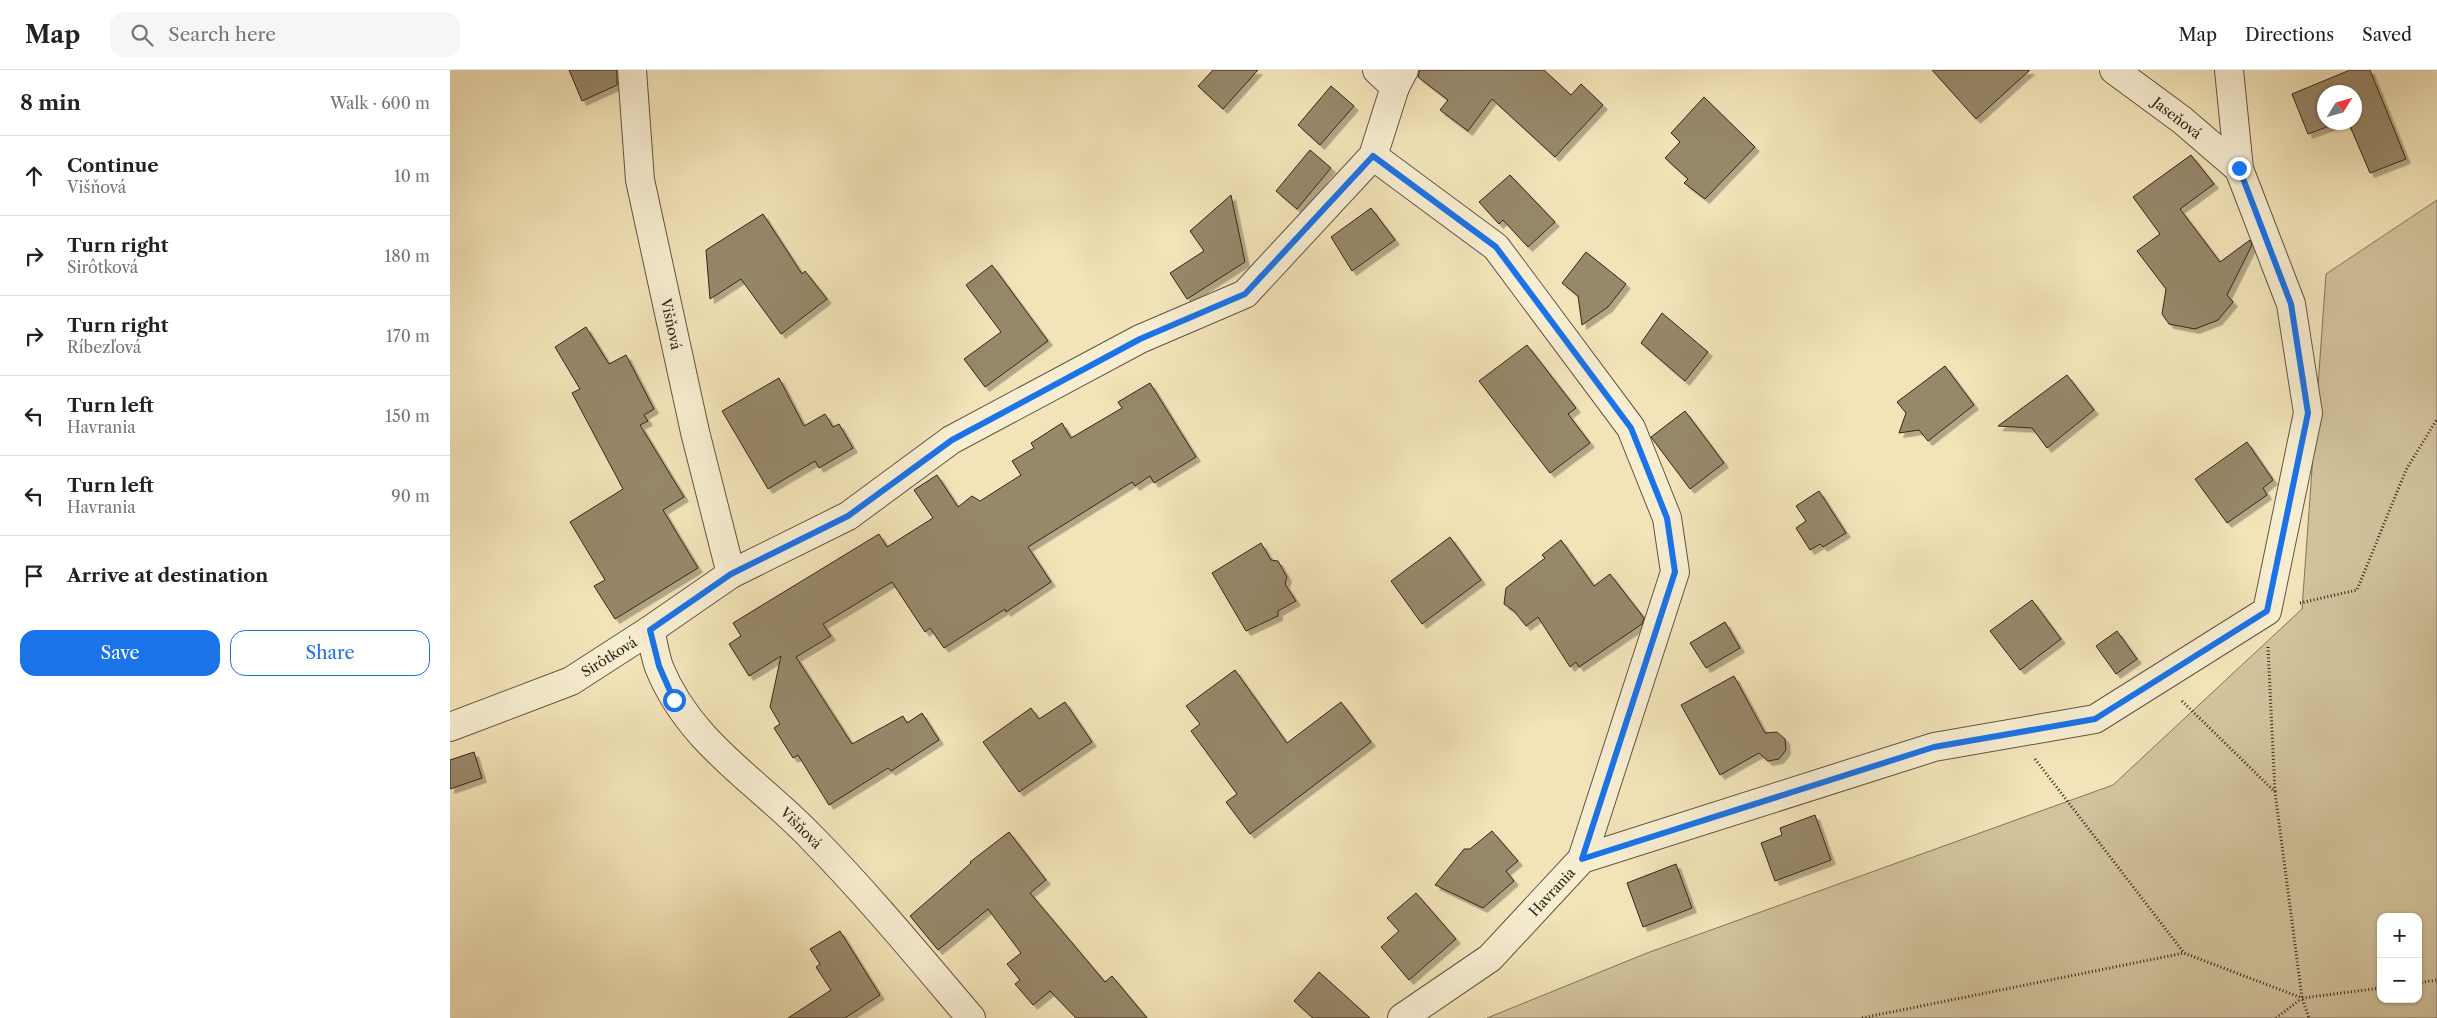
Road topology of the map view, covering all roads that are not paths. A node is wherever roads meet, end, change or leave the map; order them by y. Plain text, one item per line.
1 (632, 70) edge
2 (2114, 70) edge
3 (2229, 70) edge
4 (1392, 76) edge
5 (1373, 156) junction
6 (2239, 168) junction
7 (731, 574) junction
8 (650, 630) junction
9 (450, 727) edge
10 (1582, 859) junction
11 (971, 1018) edge
12 (1402, 1018) edge

1 - 7 street, Višňová
2 - 6 street, Jaseňová
3 - 6 street
4 - 5 street, Sirôtková
5 - 7 street, Sirôtková
5 - 10 street
6 - 10 street, Havrania
7 - 8 street, Sirôtková
8 - 9 street, Sirôtková
8 - 11 street, Višňová
10 - 12 street, Havrania

